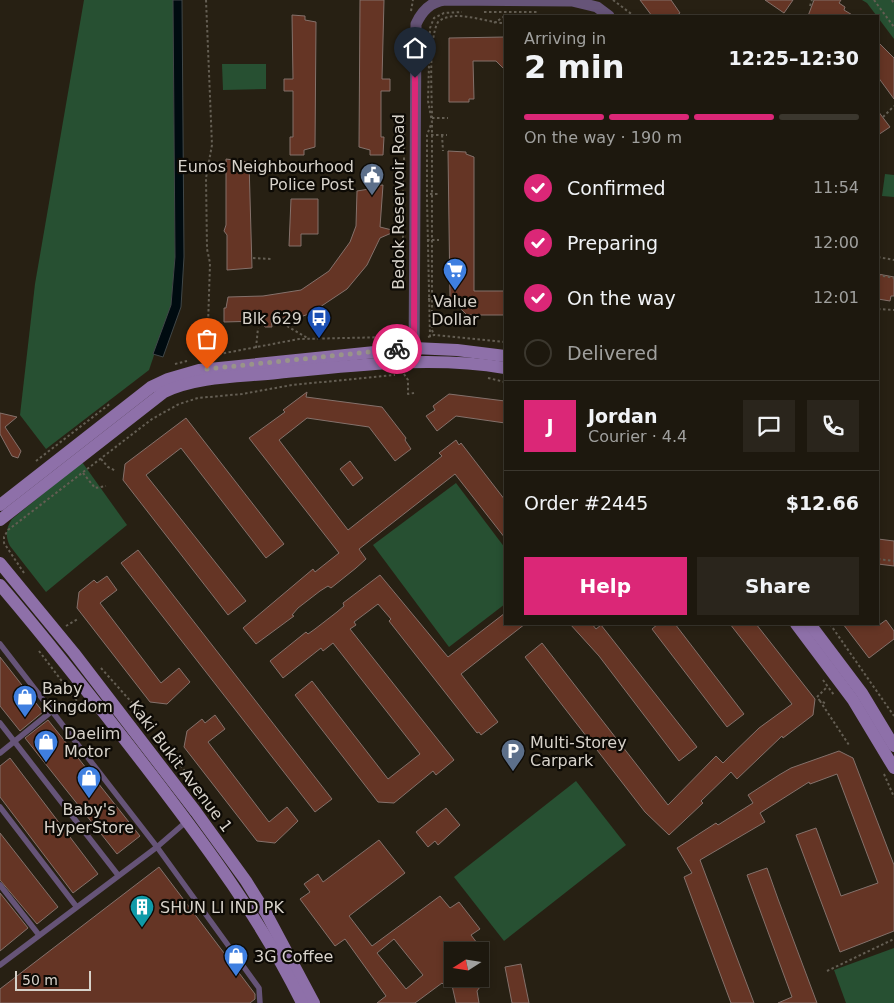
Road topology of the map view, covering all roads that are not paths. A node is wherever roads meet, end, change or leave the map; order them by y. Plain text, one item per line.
1 (608, 15) edge
2 (414, 348) junction
3 (504, 356) edge
4 (414, 361) junction
5 (504, 368) edge
6 (1, 504) edge
7 (0, 520) edge
8 (0, 563) edge
9 (0, 585) edge
10 (797, 625) edge
11 (811, 625) edge
12 (0, 644) edge
13 (858, 697) junction
14 (52, 711) junction
15 (0, 723) edge
16 (14, 742) junction
17 (894, 746) edge
18 (0, 753) edge
19 (894, 768) edge
20 (0, 807) edge
21 (187, 821) junction
22 (157, 847) junction
23 (118, 875) junction
24 (0, 885) edge
25 (76, 906) junction
26 (39, 935) junction
27 (0, 965) edge
28 (260, 1003) edge
29 (302, 1003) edge
30 (314, 1003) edge

1 - 2 street, Bedok Reservoir Road
2 - 3 main road
2 - 4 street, Bedok Reservoir Road
2 - 6 main road
4 - 5 main road
4 - 7 main road
8 - 30 main road, Kaki Bukit Avenue 1
9 - 21 main road, Kaki Bukit Avenue 1
10 - 13 main road
11 - 13 main road
12 - 14 lane
13 - 17 main road
13 - 19 main road
14 - 16 lane
14 - 22 lane
15 - 16 lane
16 - 18 lane
16 - 23 lane
20 - 25 lane
21 - 22 lane
21 - 29 main road, Kaki Bukit Avenue 1
22 - 23 lane
22 - 28 lane
23 - 25 lane
24 - 26 lane
25 - 26 lane
26 - 27 lane

